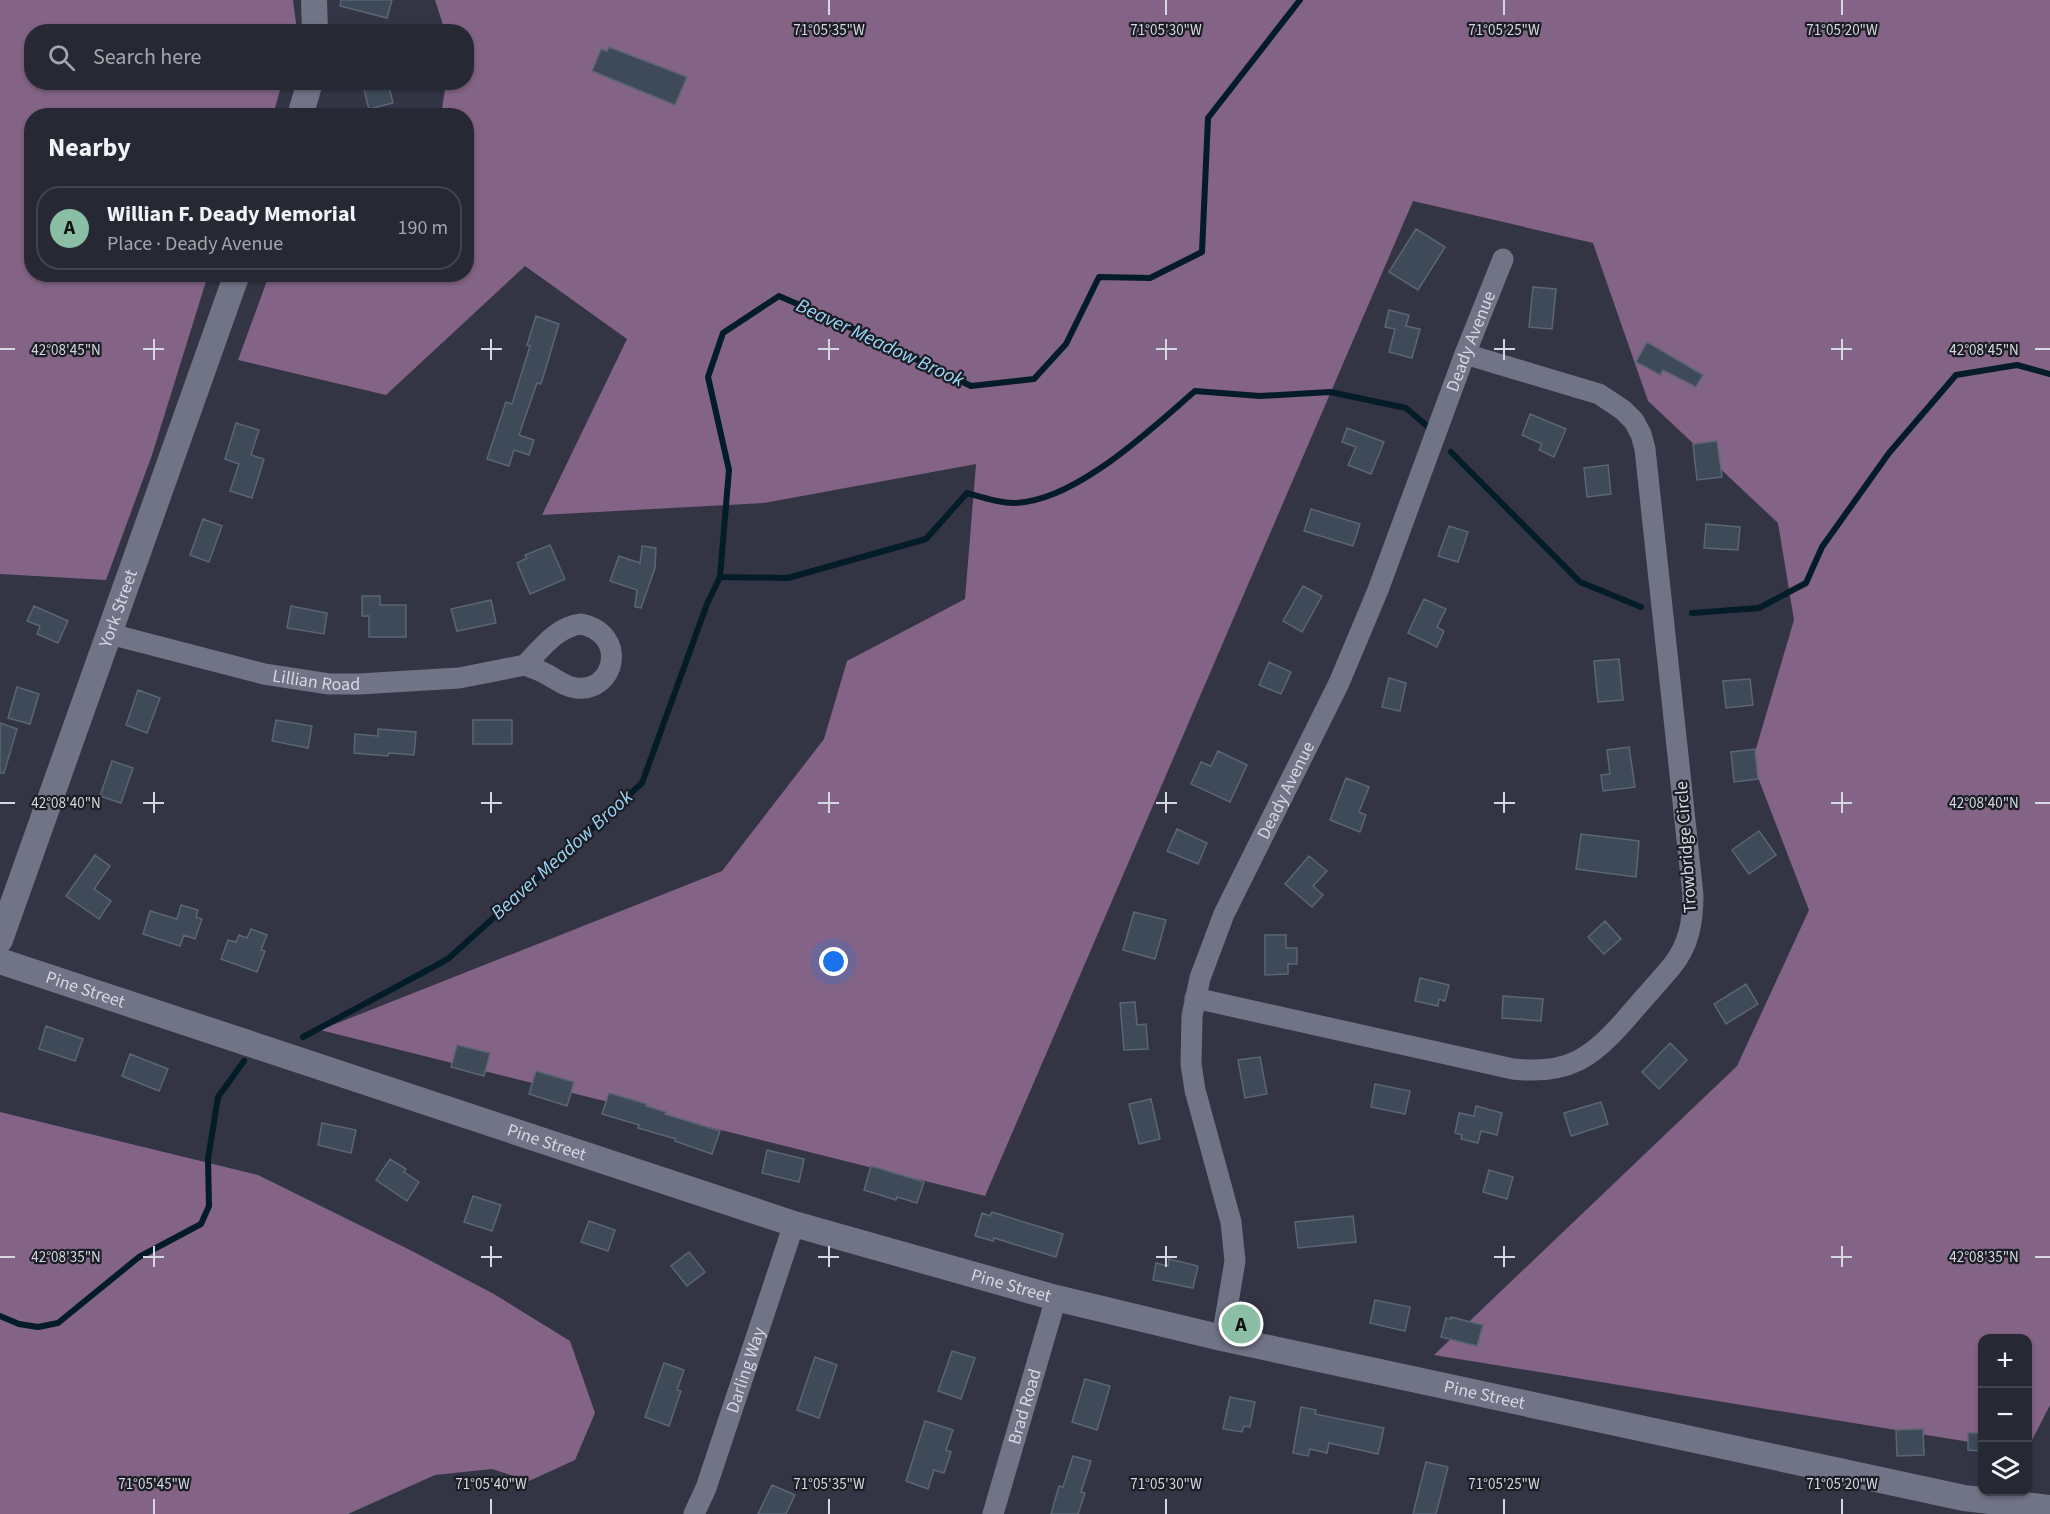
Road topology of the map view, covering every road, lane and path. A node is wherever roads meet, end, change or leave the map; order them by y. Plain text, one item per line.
1 (314, 0) edge
2 (315, 24) edge
3 (308, 90) edge
4 (302, 108) edge
5 (1503, 259) dead end
6 (234, 282) edge
7 (1465, 354) junction
8 (110, 634) junction
9 (525, 665) dead end
10 (0, 940) edge
11 (0, 962) edge
12 (1194, 998) junction
13 (794, 1224) junction
14 (1056, 1298) junction
15 (1222, 1338) junction
16 (2050, 1508) edge
17 (694, 1514) edge
18 (993, 1514) edge

1 - 2 street
3 - 4 street
5 - 7 street, Deady Avenue
6 - 8 street, York Street
7 - 12 street, Deady Avenue
7 - 12 street, Trowbridge Circle
8 - 9 street, Lillian Road
8 - 10 street, York Street
11 - 13 street, Pine Street
12 - 15 street, Deady Avenue
13 - 14 street, Pine Street
13 - 17 street, Darling Way
14 - 15 street, Pine Street
14 - 18 street, Brad Road
15 - 16 street, Pine Street

